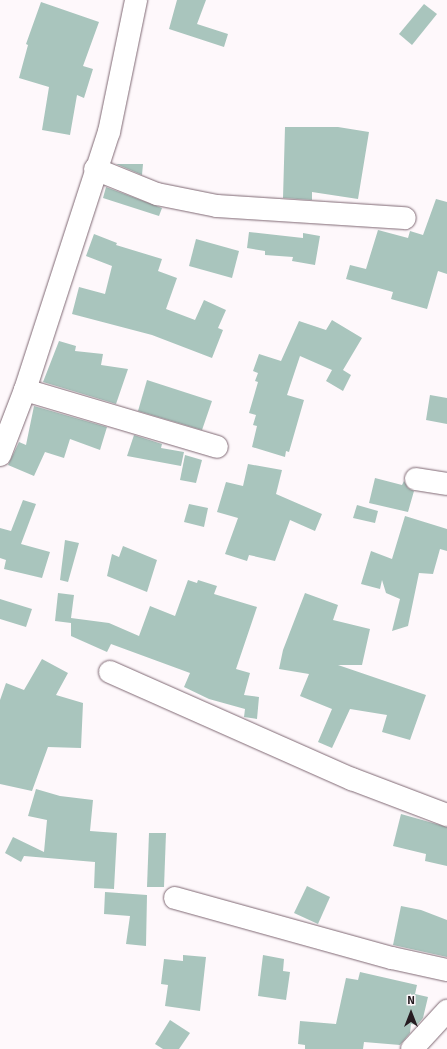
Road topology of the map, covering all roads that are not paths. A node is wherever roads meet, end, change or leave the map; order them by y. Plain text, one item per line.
1 (136, 0) edge
2 (95, 169) junction
3 (405, 218) dead end
4 (25, 390) junction
5 (216, 447) dead end
6 (0, 455) edge
7 (416, 478) dead end
8 (447, 484) edge
9 (110, 672) dead end
10 (447, 815) edge
11 (175, 898) dead end
12 (447, 970) edge
13 (447, 1011) edge
14 (412, 1049) edge

1 - 2 street
2 - 3 street
2 - 4 street
4 - 5 street
4 - 6 street
7 - 8 street
9 - 10 street
11 - 12 street
13 - 14 street

